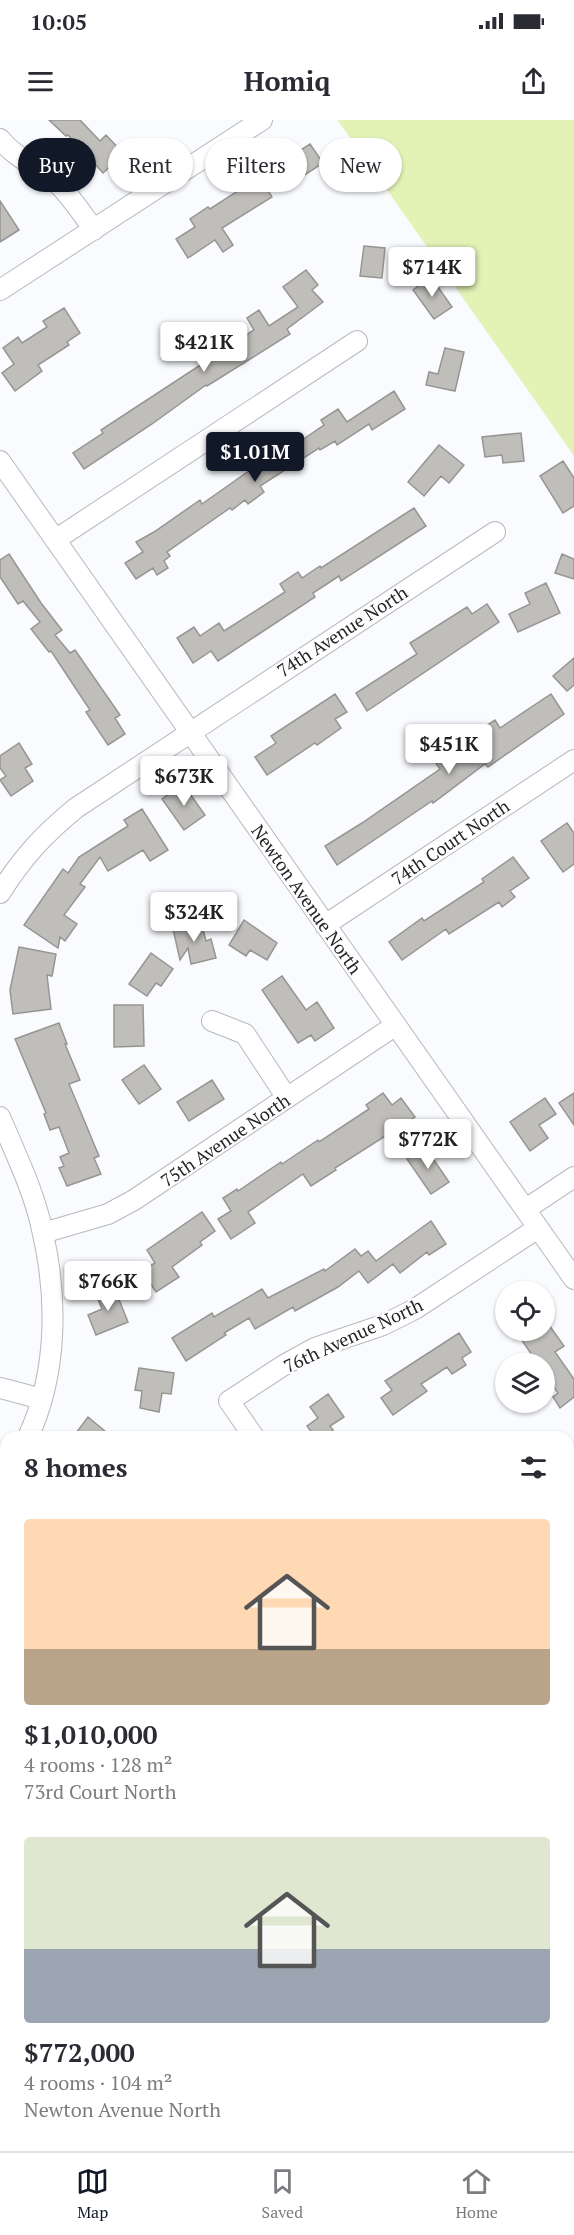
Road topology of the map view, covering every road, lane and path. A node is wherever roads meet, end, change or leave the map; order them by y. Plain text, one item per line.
1 (262, 120) edge
2 (0, 139) edge
3 (94, 230) junction
4 (0, 290) edge
5 (357, 341) dead end
6 (0, 461) edge
7 (495, 532) dead end
8 (55, 540) junction
9 (189, 731) junction
10 (574, 760) edge
11 (0, 894) edge
12 (325, 925) junction
13 (212, 1022) dead end
14 (396, 1025) junction
15 (287, 1098) junction
16 (0, 1117) edge
17 (574, 1177) edge
18 (526, 1209) junction
19 (538, 1228) junction
20 (43, 1233) junction
21 (574, 1279) edge
22 (0, 1388) edge
23 (42, 1399) junction
24 (30, 1431) edge
25 (250, 1431) edge

1 - 3 street
2 - 3 street
3 - 4 street
5 - 8 street
6 - 8 street, Newton Avenue North
7 - 9 street, 74th Avenue North
8 - 9 street, Newton Avenue North
9 - 11 street, 74th Avenue North
9 - 12 street, Newton Avenue North
10 - 12 street, 74th Court North
12 - 14 street, Newton Avenue North
13 - 15 street
14 - 15 street, 75th Avenue North
14 - 18 street, Newton Avenue North
15 - 20 street, 75th Avenue North
16 - 20 street
17 - 18 street
18 - 19 street, Newton Avenue North
19 - 21 street, Newton Avenue North
19 - 25 street, 76th Avenue North
20 - 23 street
22 - 23 street
23 - 24 street

